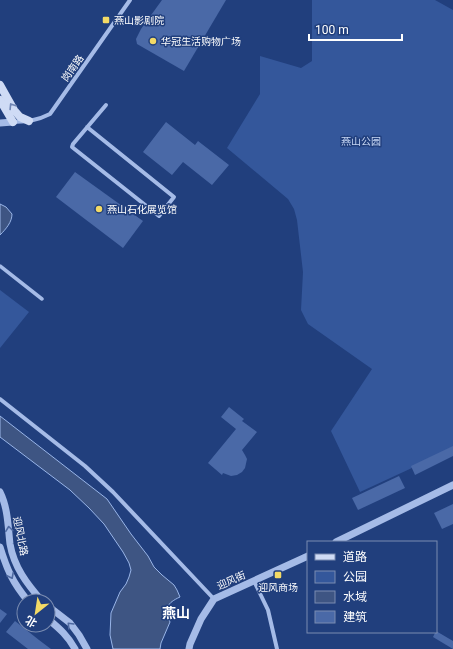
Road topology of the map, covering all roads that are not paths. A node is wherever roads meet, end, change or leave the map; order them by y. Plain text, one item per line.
1 (130, 0) edge
2 (0, 85) edge
3 (0, 100) edge
4 (106, 106) dead end
5 (29, 121) junction
6 (0, 122) edge
7 (12, 122) junction
8 (87, 127) junction
9 (0, 266) edge
10 (42, 299) dead end
11 (0, 400) edge
12 (453, 485) edge
13 (0, 492) edge
14 (338, 541) edge
15 (11, 546) junction
16 (0, 547) edge
17 (307, 556) edge
18 (254, 581) junction
19 (22, 593) edge
20 (35, 593) edge
21 (214, 599) junction
22 (56, 612) edge
23 (56, 625) edge
24 (75, 649) edge
25 (86, 649) edge
26 (188, 649) edge
27 (277, 649) edge

1 - 5 street, 岗南路
5 -> 2 main road
3 - 7 main road
4 - 8 street
5 - 7 street, 岗南路
6 - 7 street
8 - 8 street
9 - 10 street
11 - 21 street
12 - 14 street
15 -> 13 street, 迎风北路
15 - 16 street
15 - 20 street, 迎风北路
16 -> 19 street
17 - 18 street, 迎风街
18 - 21 street, 迎风街
18 - 27 street
21 - 26 street, 迎风街
25 -> 22 street
23 - 24 street

